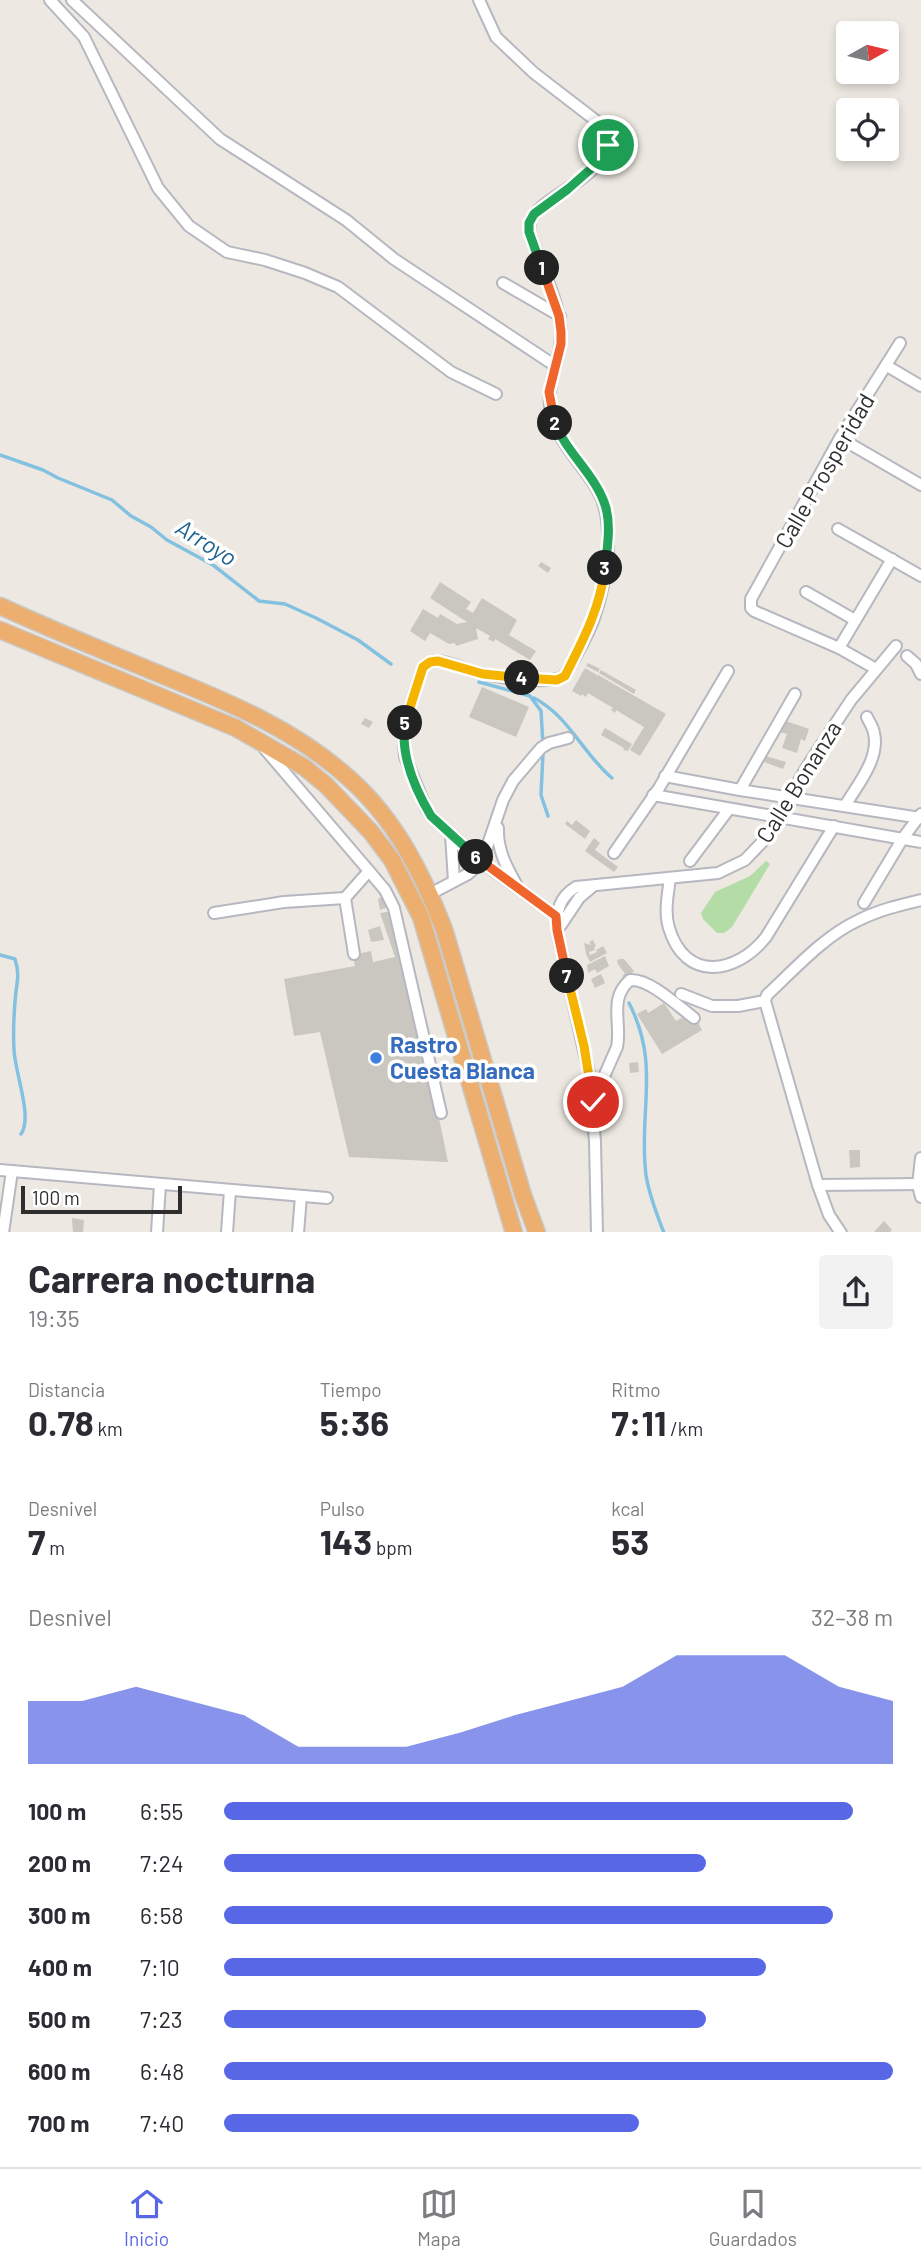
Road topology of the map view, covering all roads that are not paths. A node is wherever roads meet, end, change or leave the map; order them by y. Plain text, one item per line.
1 (50, 0) edge
2 (72, 0) edge
3 (479, 0) edge
4 (503, 283) dead end
5 (559, 316) junction
6 (900, 343) dead end
7 (554, 365) junction
8 (887, 366) junction
9 (921, 386) edge
10 (496, 394) dead end
11 (840, 438) junction
12 (921, 485) edge
13 (838, 529) dead end
14 (892, 559) junction
15 (921, 576) edge
16 (806, 592) dead end
17 (0, 606) edge
18 (855, 620) junction
19 (0, 630) edge
20 (896, 646) dead end
21 (839, 648) junction
22 (907, 656) dead end
23 (876, 669) junction
24 (729, 671) dead end
25 (921, 674) edge
26 (795, 694) dead end
27 (867, 717) dead end
28 (568, 738) dead end
29 (256, 739) junction
30 (665, 776) junction
31 (742, 786) junction
32 (656, 791) junction
33 (789, 798) junction
34 (845, 806) junction
35 (729, 808) junction
36 (778, 816) junction
37 (920, 816) edge
38 (498, 819) junction
39 (834, 826) junction
40 (451, 835) junction
41 (903, 838) junction
42 (921, 842) edge
43 (614, 853) dead end
44 (690, 861) dead end
45 (482, 862) junction
46 (369, 871) junction
47 (670, 878) junction
48 (454, 881) junction
49 (518, 887) junction
50 (592, 887) junction
51 (430, 894) junction
52 (345, 898) junction
53 (921, 900) edge
54 (864, 903) dead end
55 (214, 913) dead end
56 (559, 923) junction
57 (354, 954) dead end
58 (681, 994) dead end
59 (765, 1001) junction
60 (694, 1018) dead end
61 (593, 1102) junction
62 (442, 1113) dead end
63 (921, 1158) edge
64 (0, 1170) edge
65 (12, 1171) junction
66 (160, 1184) junction
67 (818, 1185) junction
68 (920, 1185) edge
69 (230, 1190) junction
70 (523, 1195) junction
71 (301, 1196) junction
72 (921, 1197) edge
73 (327, 1198) dead end
74 (4, 1204) edge
75 (3, 1227) edge
76 (156, 1232) edge
77 (227, 1232) edge
78 (298, 1232) edge
79 (514, 1232) edge
80 (537, 1232) edge
81 (546, 1232) edge
82 (597, 1232) edge
83 (840, 1232) edge

1 - 10 street
2 - 7 street
3 - 5 street
4 - 5 street
5 - 7 street
6 - 8 street, Calle Prosperidad
7 - 40 street
8 - 9 street
8 - 11 street, Calle Prosperidad
11 - 12 street
11 - 21 street, Calle Prosperidad
13 - 14 street
14 - 15 street
14 - 18 street
16 - 18 street
17 - 51 highway
18 - 21 street
19 - 29 highway
20 - 23 street, Calle Bonanza
21 - 23 street
22 - 25 street
23 - 33 street, Calle Bonanza
24 - 30 street
26 - 31 street
27 - 34 street
28 - 38 street
29 - 46 street
29 - 79 highway
30 - 31 street
30 - 32 street
31 - 33 street
32 - 35 street
32 - 43 street
33 - 34 street
33 - 36 street, Calle Bonanza
34 - 37 street
35 - 36 street
35 - 44 street
36 - 39 street
36 - 47 street, Calle Bonanza
37 - 41 street
38 - 45 street
38 - 49 street
39 - 41 street
39 - 47 street
40 - 45 street
40 - 48 street
41 - 42 street
41 - 54 street
45 - 48 street
45 - 49 street
46 - 52 street
46 - 62 street
47 - 50 street, Calle Bonanza
48 - 51 street
49 - 56 street
50 - 56 street
50 - 56 street, Calle Bonanza
51 - 70 highway
52 - 55 street
52 - 57 street
53 - 59 street
56 - 61 street
58 - 59 street
59 - 67 street
60 - 61 street
61 - 82 street
63 - 68 street
64 - 65 street
65 - 66 street
65 - 74 street
66 - 69 street
66 - 76 street
67 - 68 street
67 - 83 street
68 - 72 street
69 - 71 street
69 - 77 street
70 - 80 highway
70 - 81 highway
71 - 73 street
71 - 78 street
74 - 75 street

